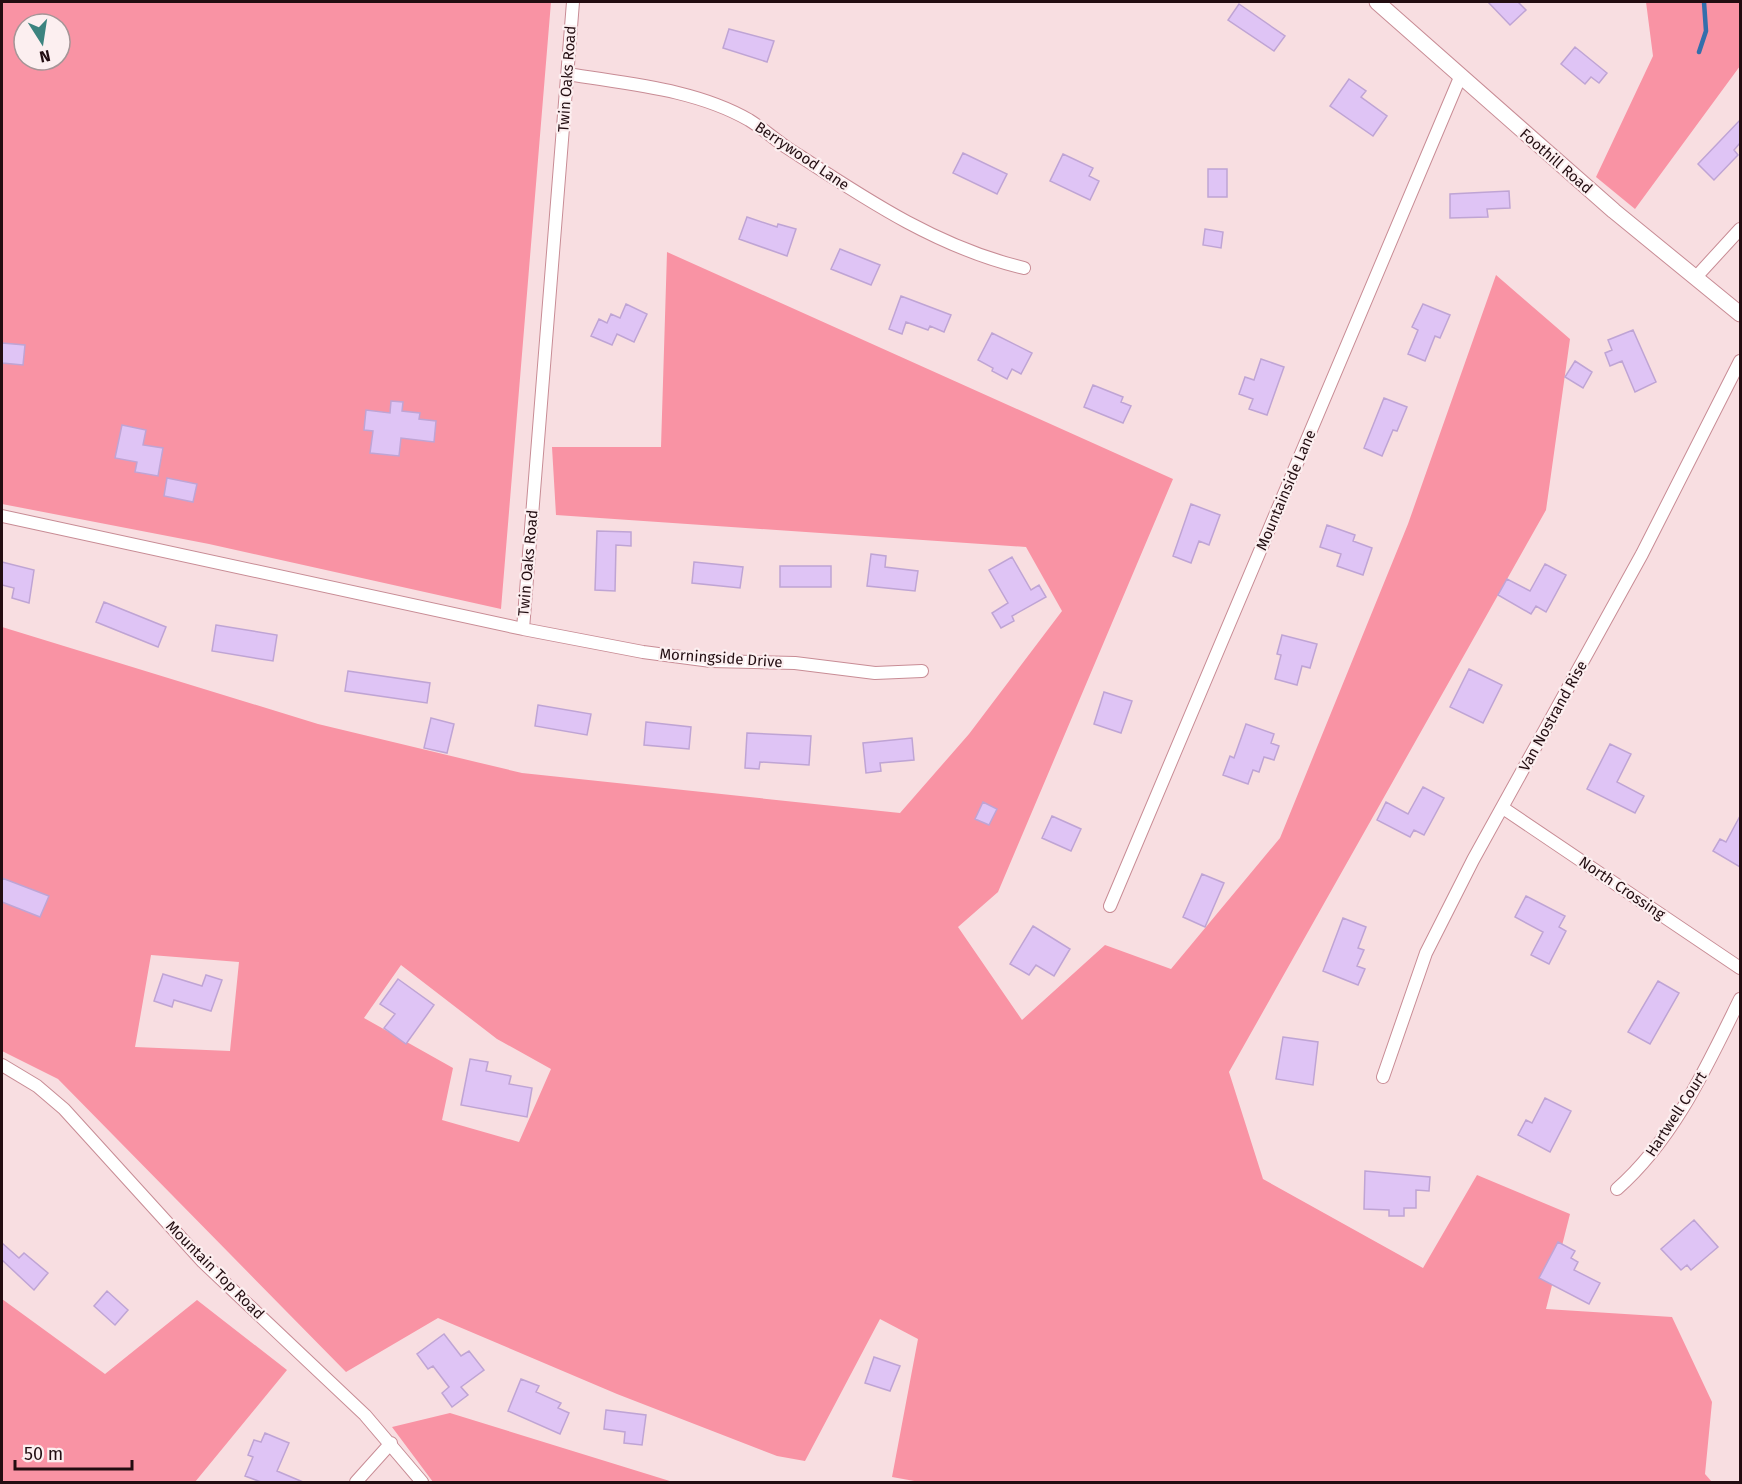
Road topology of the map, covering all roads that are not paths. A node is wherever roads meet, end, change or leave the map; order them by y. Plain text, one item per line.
1 (573, 2) edge
2 (1377, 2) edge
3 (568, 74) junction
4 (1461, 75) junction
5 (1740, 228) edge
6 (1024, 268) dead end
7 (1697, 276) junction
8 (1740, 314) edge
9 (1740, 361) edge
10 (2, 516) edge
11 (523, 629) junction
12 (922, 671) dead end
13 (1503, 808) junction
14 (1110, 906) dead end
15 (1740, 968) edge
16 (1740, 999) edge
17 (2, 1065) edge
18 (1383, 1077) dead end
19 (1617, 1189) dead end
20 (391, 1443) junction
21 (356, 1482) edge
22 (422, 1482) edge

1 - 3 street, Twin Oaks Road
2 - 4 street, Foothill Road
3 - 6 street, Berrywood Lane
3 - 11 street, Twin Oaks Road
4 - 7 street, Foothill Road
4 - 14 street, Mountainside Lane
5 - 7 street
7 - 8 street, Foothill Road
9 - 13 street, Van Nostrand Rise
10 - 11 street, Twin Oaks Road
11 - 12 street, Morningside Drive
13 - 15 street, North Crossing
13 - 18 street, Van Nostrand Rise
16 - 19 street, Hartwell Court
17 - 20 street, Mountain Top Road
20 - 21 street
20 - 22 street, Mountain Top Road

